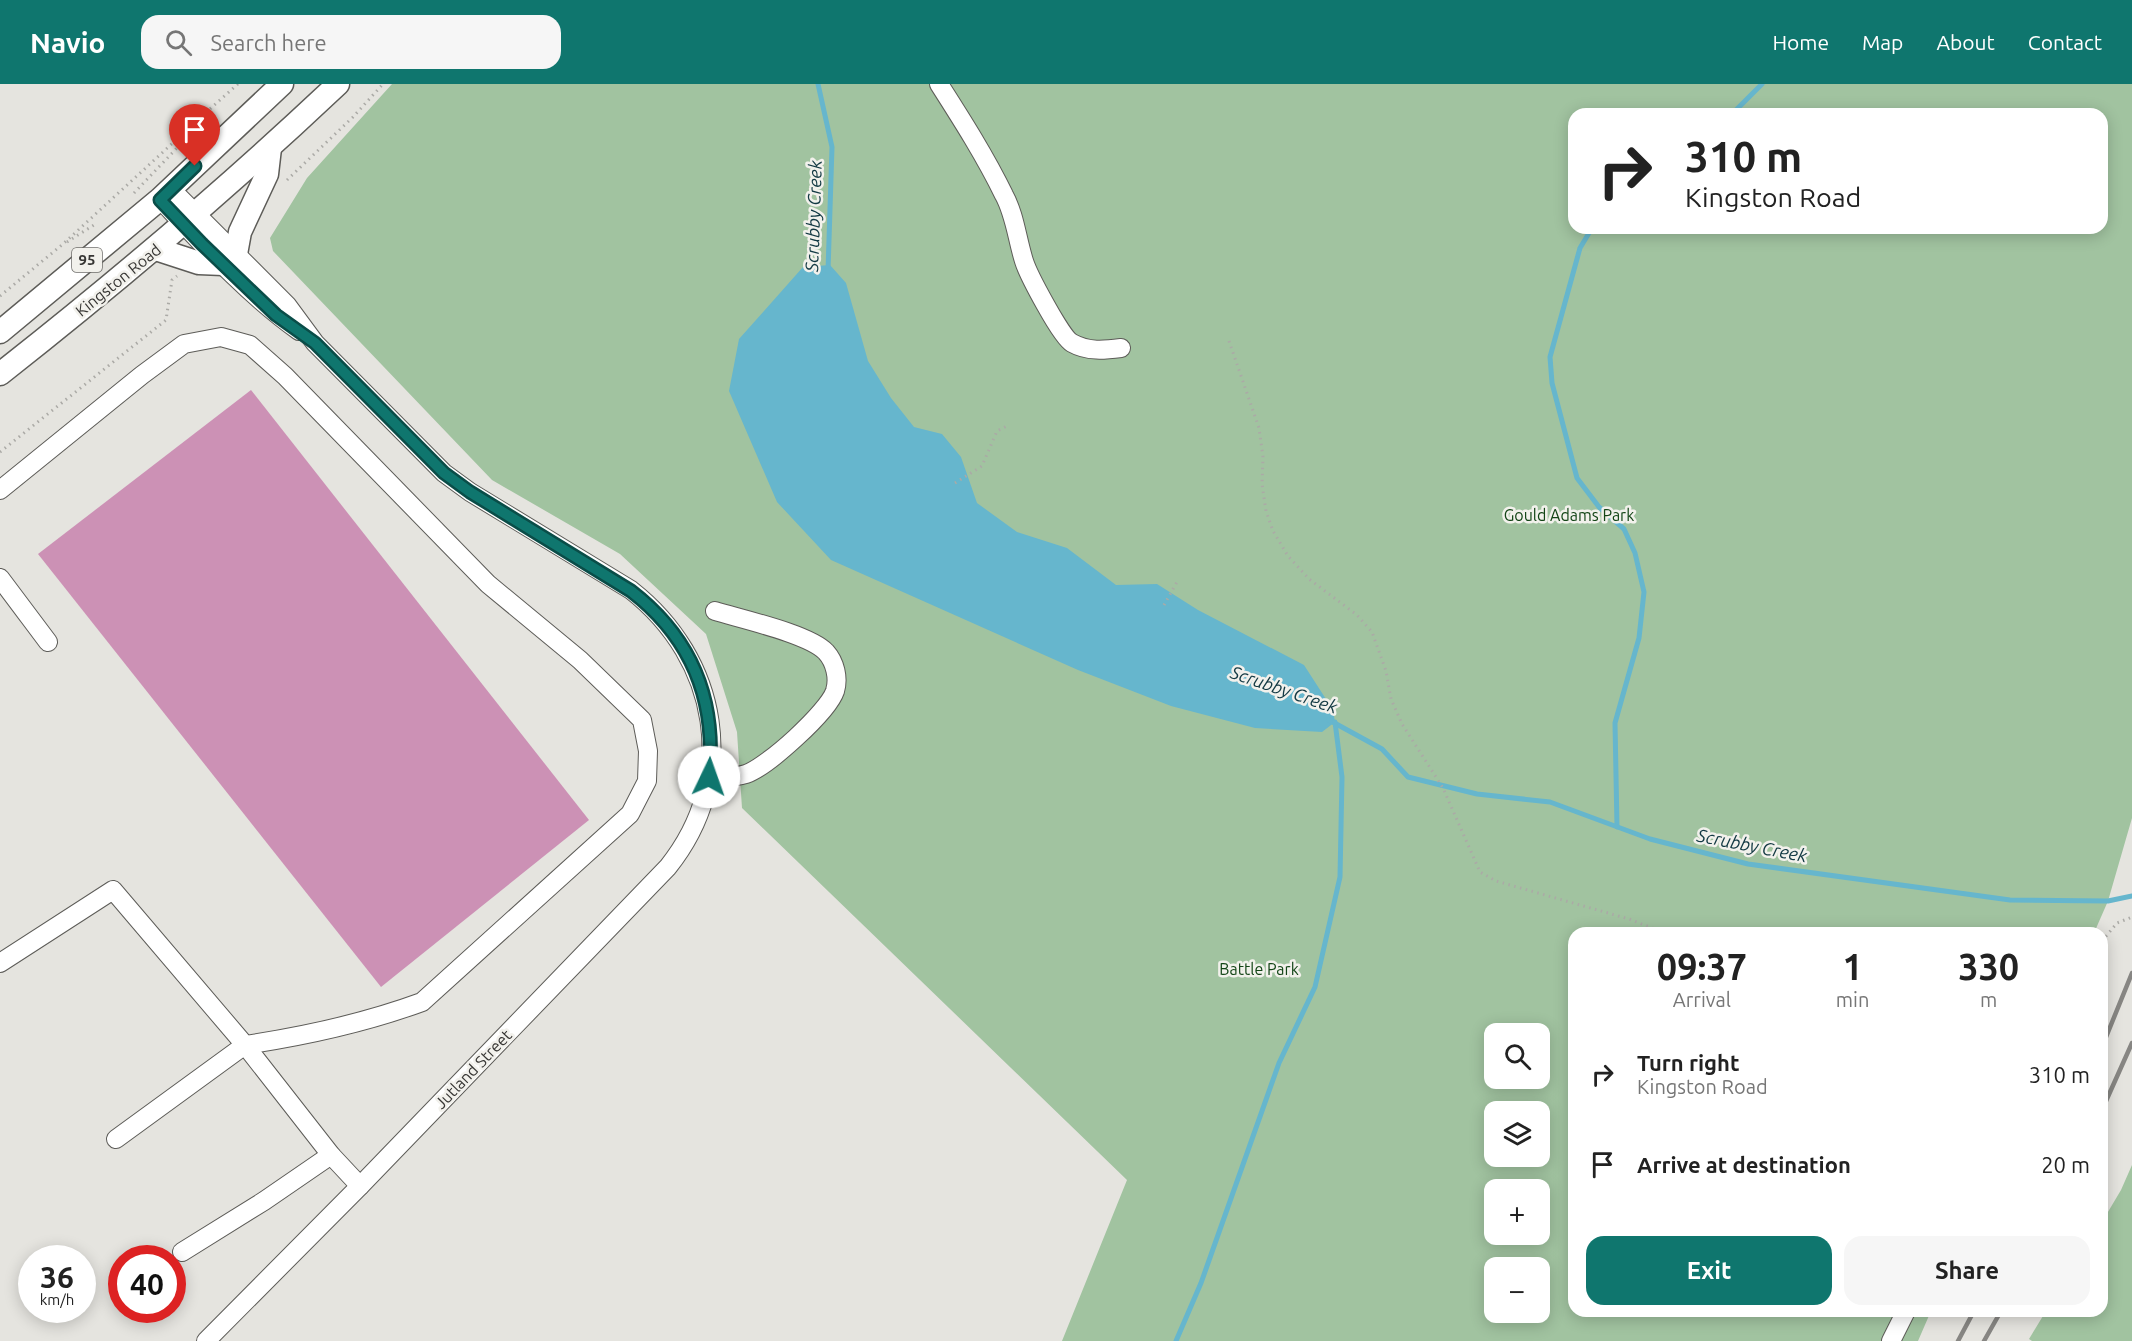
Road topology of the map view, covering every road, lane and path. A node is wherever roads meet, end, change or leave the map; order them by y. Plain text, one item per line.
1 (238, 84) edge
2 (282, 84) edge
3 (338, 84) edge
4 (383, 84) edge
5 (939, 84) edge
6 (201, 117) junction
7 (270, 148) junction
8 (280, 187) dead end
9 (165, 194) junction
10 (128, 199) dead end
11 (190, 220) junction
12 (100, 221) dead end
13 (63, 244) junction
14 (156, 249) junction
15 (184, 256) junction
16 (229, 259) junction
17 (0, 296) edge
18 (0, 332) edge
19 (1229, 341) dead end
20 (1121, 348) dead end
21 (0, 374) edge
22 (1006, 426) dead end
23 (0, 452) edge
24 (955, 483) dead end
25 (0, 490) edge
26 (0, 578) edge
27 (1177, 582) dead end
28 (1164, 605) dead end
29 (715, 611) dead end
30 (48, 642) dead end
31 (709, 777) junction
32 (2132, 917) edge
33 (1650, 927) edge
34 (2108, 933) edge
35 (0, 963) edge
36 (245, 1045) junction
37 (116, 1139) dead end
38 (331, 1155) junction
39 (360, 1186) junction
40 (186, 1250) edge
41 (1903, 1317) edge
42 (206, 1341) edge
43 (1891, 1341) edge

1 - 6 path
2 - 9 main road, Kingston Road / 95
3 - 7 main road, Kingston Road / 95
4 - 8 path
5 - 20 street
6 - 10 path
6 - 13 path
7 - 11 main road, Kingston Road / 95
7 - 16 main road
9 - 11 street, Jutland Street
9 - 18 main road, Kingston Road / 95
11 - 14 main road, Kingston Road / 95
11 - 16 street, Jutland Street
12 - 13 path
13 - 17 path
14 - 15 main road
14 - 21 main road, Kingston Road / 95
15 - 16 main road
15 - 23 path
16 - 31 street, Jutland Street
19 - 33 path
22 - 24 path
25 - 36 street
26 - 30 street
27 - 28 path
29 - 31 street
31 - 39 street, Jutland Street
32 - 34 path
35 - 36 street
36 - 37 street
36 - 38 street
38 - 39 street
38 - 40 street
39 - 42 street, Jutland Street
41 - 43 street

